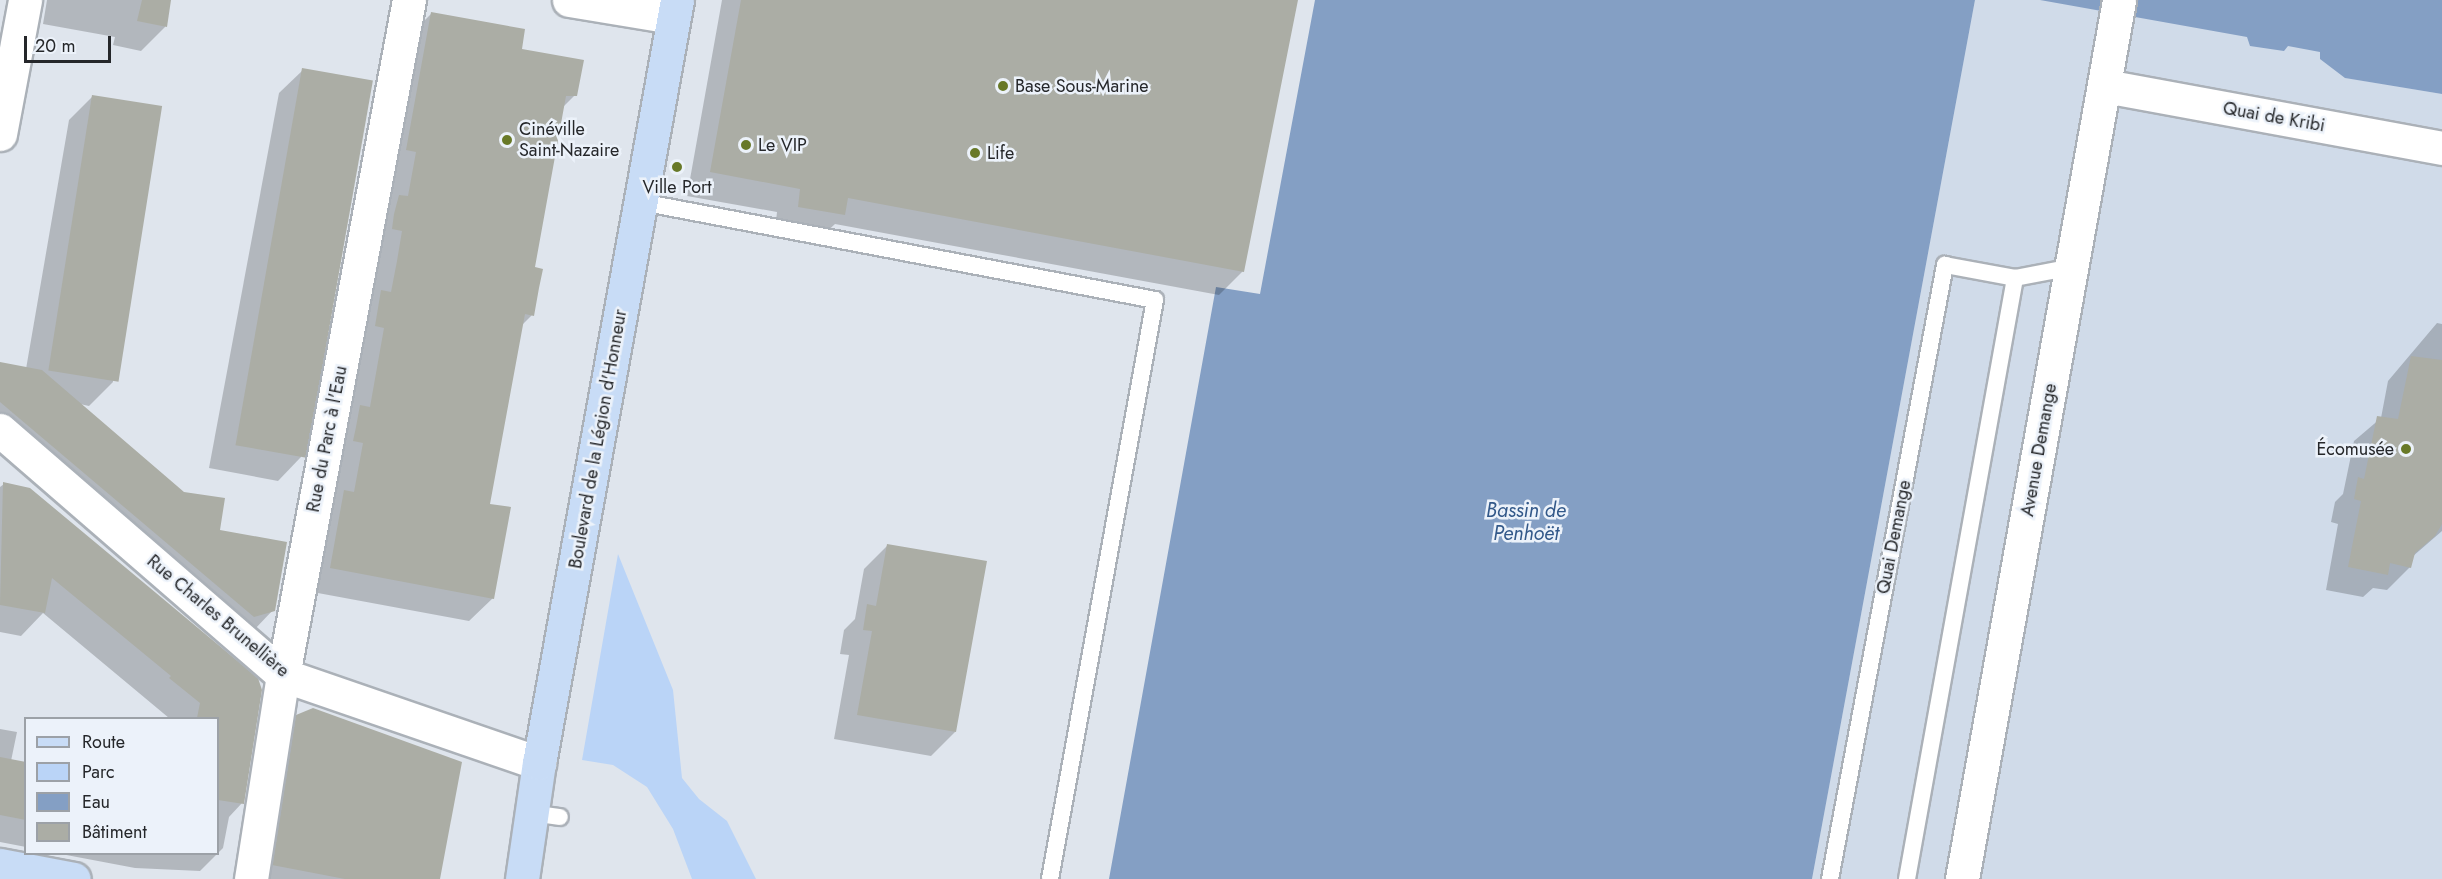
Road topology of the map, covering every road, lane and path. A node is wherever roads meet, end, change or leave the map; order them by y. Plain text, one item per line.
1 (25, 0) edge
2 (409, 0) edge
3 (569, 0) edge
4 (675, 8) edge
5 (2118, 10) edge
6 (2105, 86) junction
7 (0, 134) edge
8 (2442, 148) edge
9 (641, 202) junction
10 (2072, 267) junction
11 (2015, 278) junction
12 (0, 430) edge
13 (283, 675) junction
14 (539, 763) junction
15 (0, 865) edge
16 (74, 879) edge
17 (250, 879) edge
18 (522, 879) edge
19 (1050, 879) edge
20 (1830, 879) edge
21 (1907, 879) edge
22 (1962, 879) edge

1 - 7 street
2 - 13 street, Rue du Parc à l'Eau
3 - 4 street
4 - 9 main road, Boulevard de la Légion d'Honneur
5 - 6 street, Avenue Demange
6 - 8 street, Quai de Kribi
6 - 10 street, Avenue Demange
9 - 14 main road, Boulevard de la Légion d'Honneur
9 - 19 lane
10 - 11 lane
10 - 22 street, Avenue Demange
11 - 20 lane, Quai Demange
11 - 21 lane
12 - 13 street, Rue Charles Brunellière
13 - 14 street, Rue Charles Brunellière
13 - 17 street, Rue du Parc à l'Eau
14 - 18 main road, Boulevard de la Légion d'Honneur
15 - 16 main road

